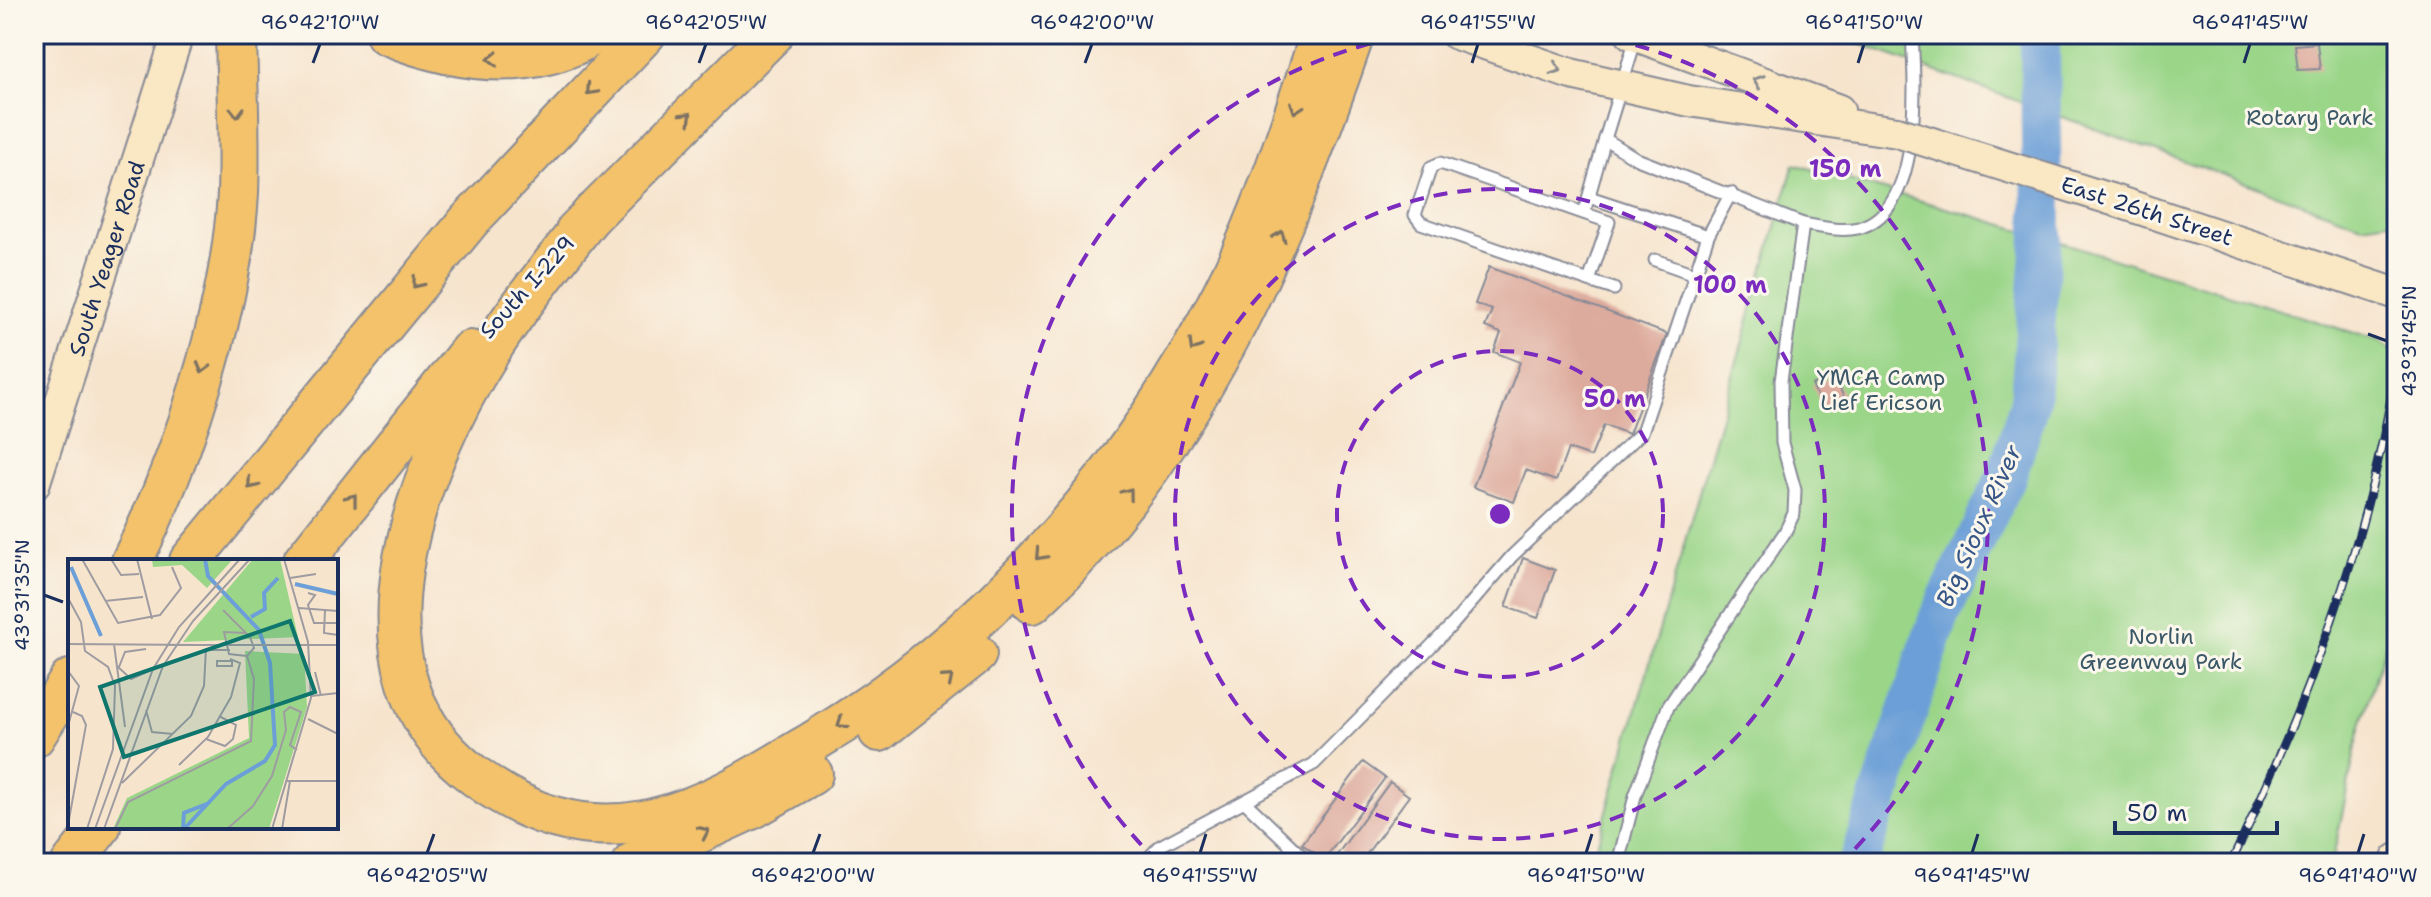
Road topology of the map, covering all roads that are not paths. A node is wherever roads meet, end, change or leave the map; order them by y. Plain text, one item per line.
1 (178, 34) edge
2 (236, 34) edge
3 (386, 34) edge
4 (594, 34) edge
5 (645, 34) edge
6 (773, 34) edge
7 (1321, 34) edge
8 (1354, 34) edge
9 (1382, 34) edge
10 (1456, 34) edge
11 (1912, 34) edge
12 (1635, 35) edge
13 (1619, 85) junction
14 (1334, 90) junction
15 (1897, 132) junction
16 (1605, 139) junction
17 (1731, 193) junction
18 (1589, 197) junction
19 (593, 213) junction
20 (1584, 213) junction
21 (1803, 224) junction
22 (2216, 233) junction
23 (1708, 236) junction
24 (1655, 260) dead end
25 (1697, 275) junction
26 (1589, 281) junction
27 (1614, 289) dead end
28 (2397, 294) edge
29 (2397, 313) edge
30 (34, 485) edge
31 (133, 559) edge
32 (192, 559) edge
33 (306, 559) edge
34 (68, 683) edge
35 (68, 712) edge
36 (34, 737) edge
37 (34, 754) edge
38 (1245, 802) junction
39 (98, 829) edge
40 (72, 863) edge
41 (633, 863) edge
42 (1144, 863) edge
43 (1309, 863) edge
44 (1618, 863) edge

1 - 30 main road, South Yeager Road
2 -> 31 highway
4 -> 3 highway
5 -> 32 highway
19 -> 6 highway, South I-229
7 -> 19 highway
8 - 14 highway
9 - 14 highway
10 -> 13 main road, East 26th Street
11 - 21 lane
12 - 13 lane
15 -> 12 main road, East 26th Street
13 - 15 main road, East 26th Street
13 - 16 lane
41 -> 14 highway
15 - 22 main road, East 26th Street, bridge
16 - 17 lane
16 - 18 lane
17 - 21 lane
17 - 23 lane
18 - 20 lane
18 - 23 lane
33 -> 19 highway, South I-229
20 - 26 lane
20 - 26 lane
21 - 44 lane
22 - 28 main road, East 26th Street
22 - 29 main road
23 - 25 lane
24 - 25 lane
25 - 38 lane
26 - 27 lane
34 - 36 highway
35 - 37 highway
38 - 42 lane
38 - 43 lane
39 - 40 highway

